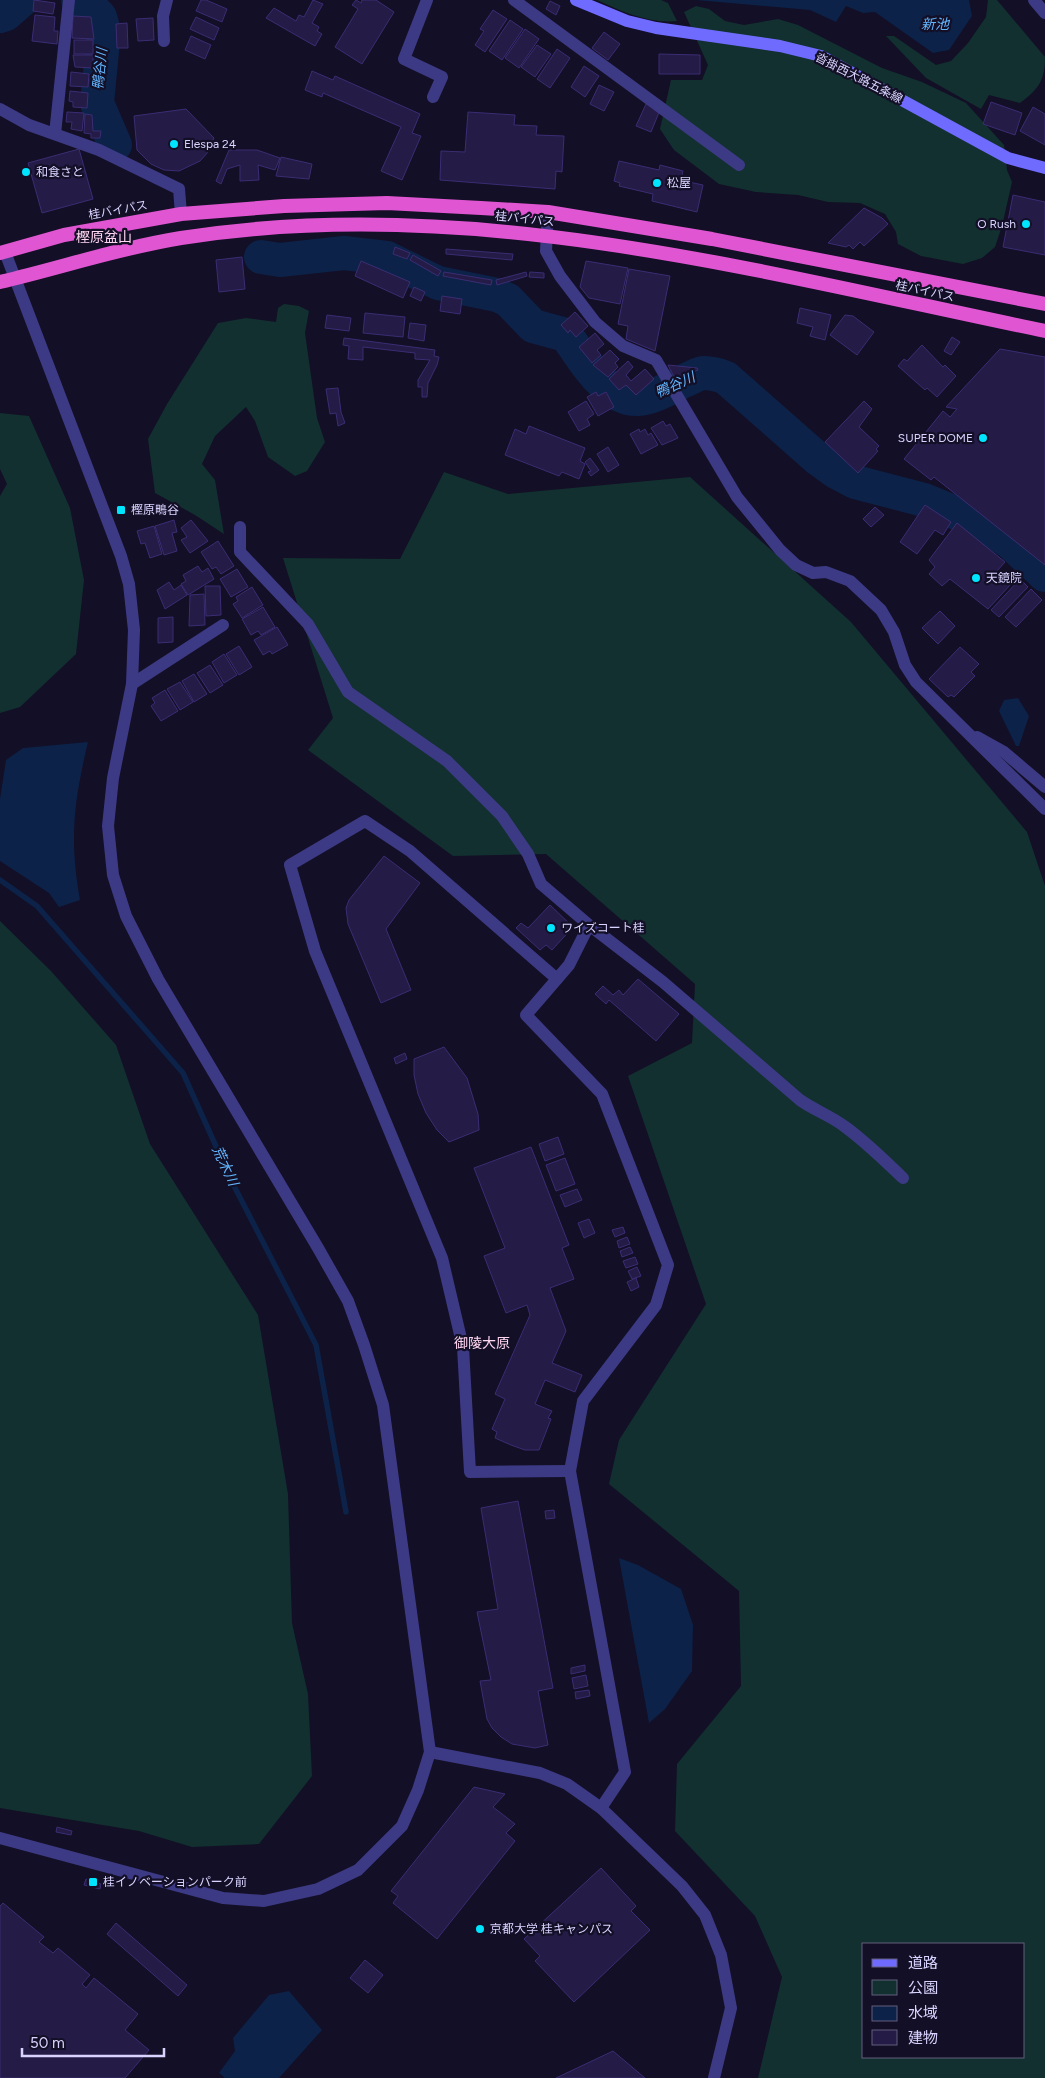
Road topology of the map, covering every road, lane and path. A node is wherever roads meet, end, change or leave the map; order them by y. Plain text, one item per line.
1 (69, 0) edge
2 (167, 0) edge
3 (426, 0) edge
4 (514, 0) edge
5 (576, 0) edge
6 (1034, 0) edge
7 (1045, 14) edge
8 (164, 41) dead end
9 (433, 97) dead end
10 (0, 109) edge
11 (55, 134) junction
12 (739, 165) dead end
13 (1045, 168) edge
14 (548, 212) junction
15 (181, 214) junction
16 (546, 235) junction
17 (2, 252) edge
18 (16, 279) junction
19 (0, 282) edge
20 (1045, 304) edge
21 (1045, 331) edge
22 (240, 527) dead end
23 (222, 625) dead end
24 (132, 684) junction
25 (962, 728) junction
26 (1045, 787) edge
27 (1045, 810) edge
28 (589, 925) junction
29 (557, 979) junction
30 (903, 1178) dead end
31 (570, 1471) junction
32 (430, 1752) junction
33 (601, 1808) junction
34 (0, 1838) edge
35 (714, 2078) edge

1 - 11 street
2 - 8 street
3 - 9 street
4 - 12 street
5 - 13 main road, 沓掛西大路五条線
6 - 7 street
10 - 11 street
11 - 15 street
14 - 15 highway, 桂バイパス
14 - 16 street
14 - 20 highway, 桂バイパス
15 - 17 highway, 桂バイパス
16 - 18 highway, 桂バイパス
16 - 21 highway, 桂バイパス
16 - 25 street
17 - 18 street
18 - 19 highway, 桂バイパス
18 - 24 street
22 - 28 street
23 - 24 street
24 - 32 street
25 - 26 street
25 - 27 street
28 - 29 street
28 - 30 street
29 - 31 street
29 - 31 street
31 - 33 street
32 - 33 street
32 - 34 street
33 - 35 street

